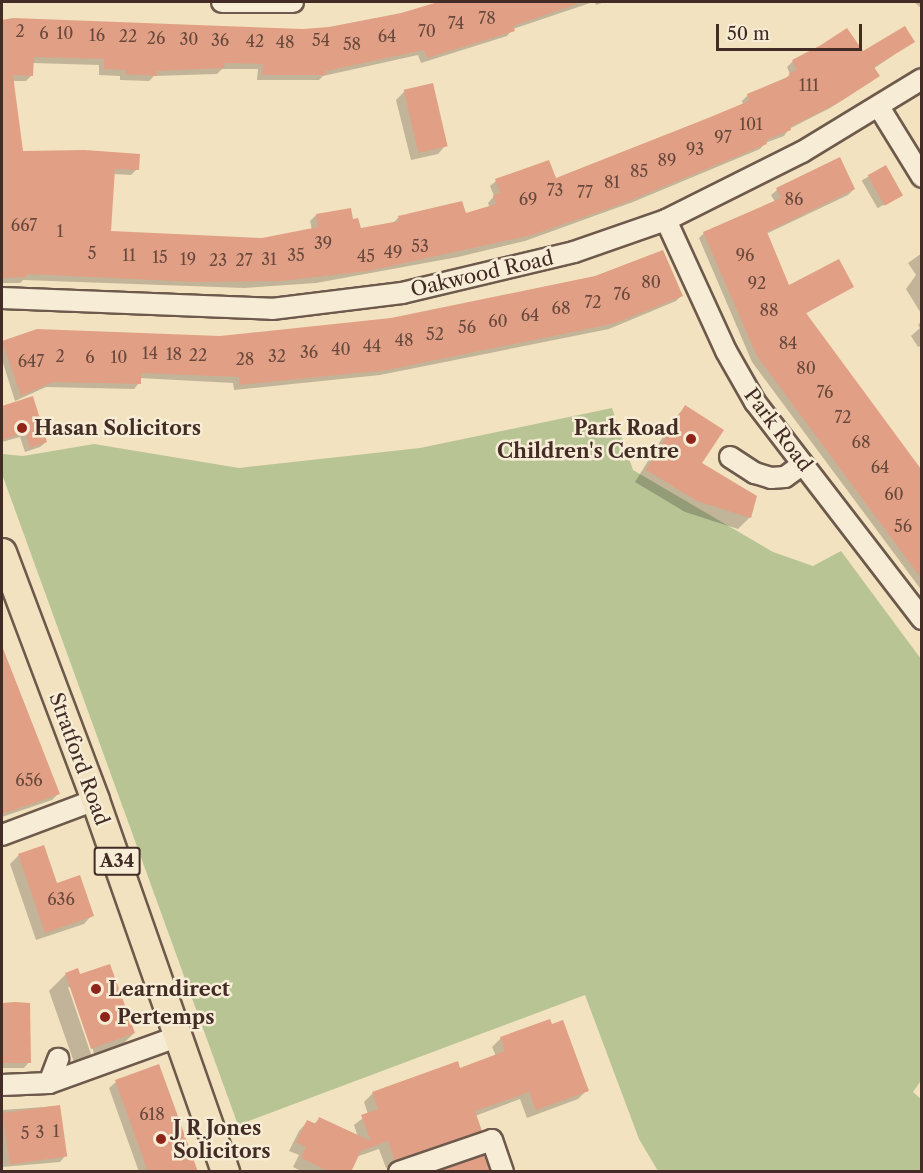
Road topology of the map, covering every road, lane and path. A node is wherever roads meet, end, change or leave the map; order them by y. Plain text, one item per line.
1 (222, 2) edge
2 (292, 2) edge
3 (921, 79) edge
4 (879, 106) junction
5 (921, 177) edge
6 (666, 220) junction
7 (2, 298) edge
8 (730, 457) dead end
9 (803, 464) junction
10 (2, 552) edge
11 (921, 620) edge
12 (95, 800) junction
13 (2, 836) edge
14 (177, 1037) junction
15 (58, 1059) dead end
16 (49, 1083) junction
17 (2, 1085) edge
18 (225, 1172) edge
19 (399, 1172) edge
20 (503, 1172) edge

1 - 2 street
3 - 4 street, Oakwood Road
4 - 5 street
4 - 6 street, Oakwood Road
6 - 7 street, Oakwood Road
6 - 9 street, Park Road
8 - 9 street
9 - 11 street, Park Road
10 - 12 highway, Stratford Road / A34
12 - 13 street
12 - 14 highway, Stratford Road / A34
14 - 16 street
14 - 18 highway, Stratford Road / A34
15 - 16 street
16 - 17 street
19 - 20 street

